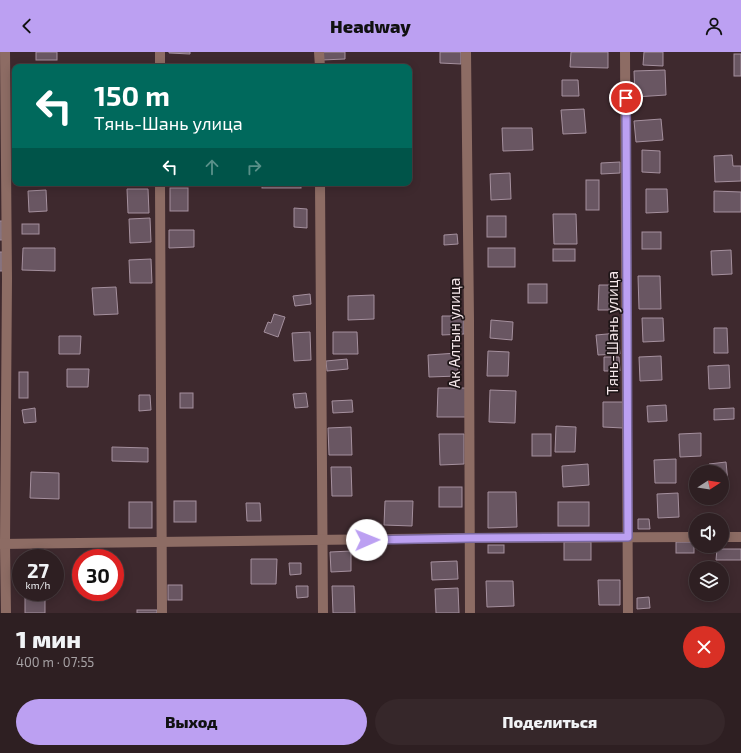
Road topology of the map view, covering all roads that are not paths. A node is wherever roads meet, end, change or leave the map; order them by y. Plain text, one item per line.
1 (6, 52) edge
2 (160, 52) edge
3 (320, 52) edge
4 (466, 52) edge
5 (625, 52) edge
6 (160, 64) edge
7 (320, 64) edge
8 (160, 186) edge
9 (320, 186) edge
10 (628, 537) junction
11 (689, 537) edge
12 (729, 537) edge
13 (741, 537) edge
14 (470, 538) junction
15 (323, 540) junction
16 (162, 542) junction
17 (3, 544) edge
18 (6, 613) edge
19 (162, 613) edge
20 (324, 613) edge
21 (470, 613) edge
22 (628, 613) edge

1 - 17 street
2 - 6 street
3 - 7 street
4 - 14 street, Ак Алтын улица
5 - 10 street, Тянь-Шань улица
8 - 16 street
9 - 15 street
10 - 11 street
10 - 14 street
10 - 22 street, Тянь-Шань улица
12 - 13 street
14 - 15 street
14 - 21 street, Ак Алтын улица
15 - 16 street
15 - 20 street
16 - 17 street
16 - 19 street
17 - 18 street

